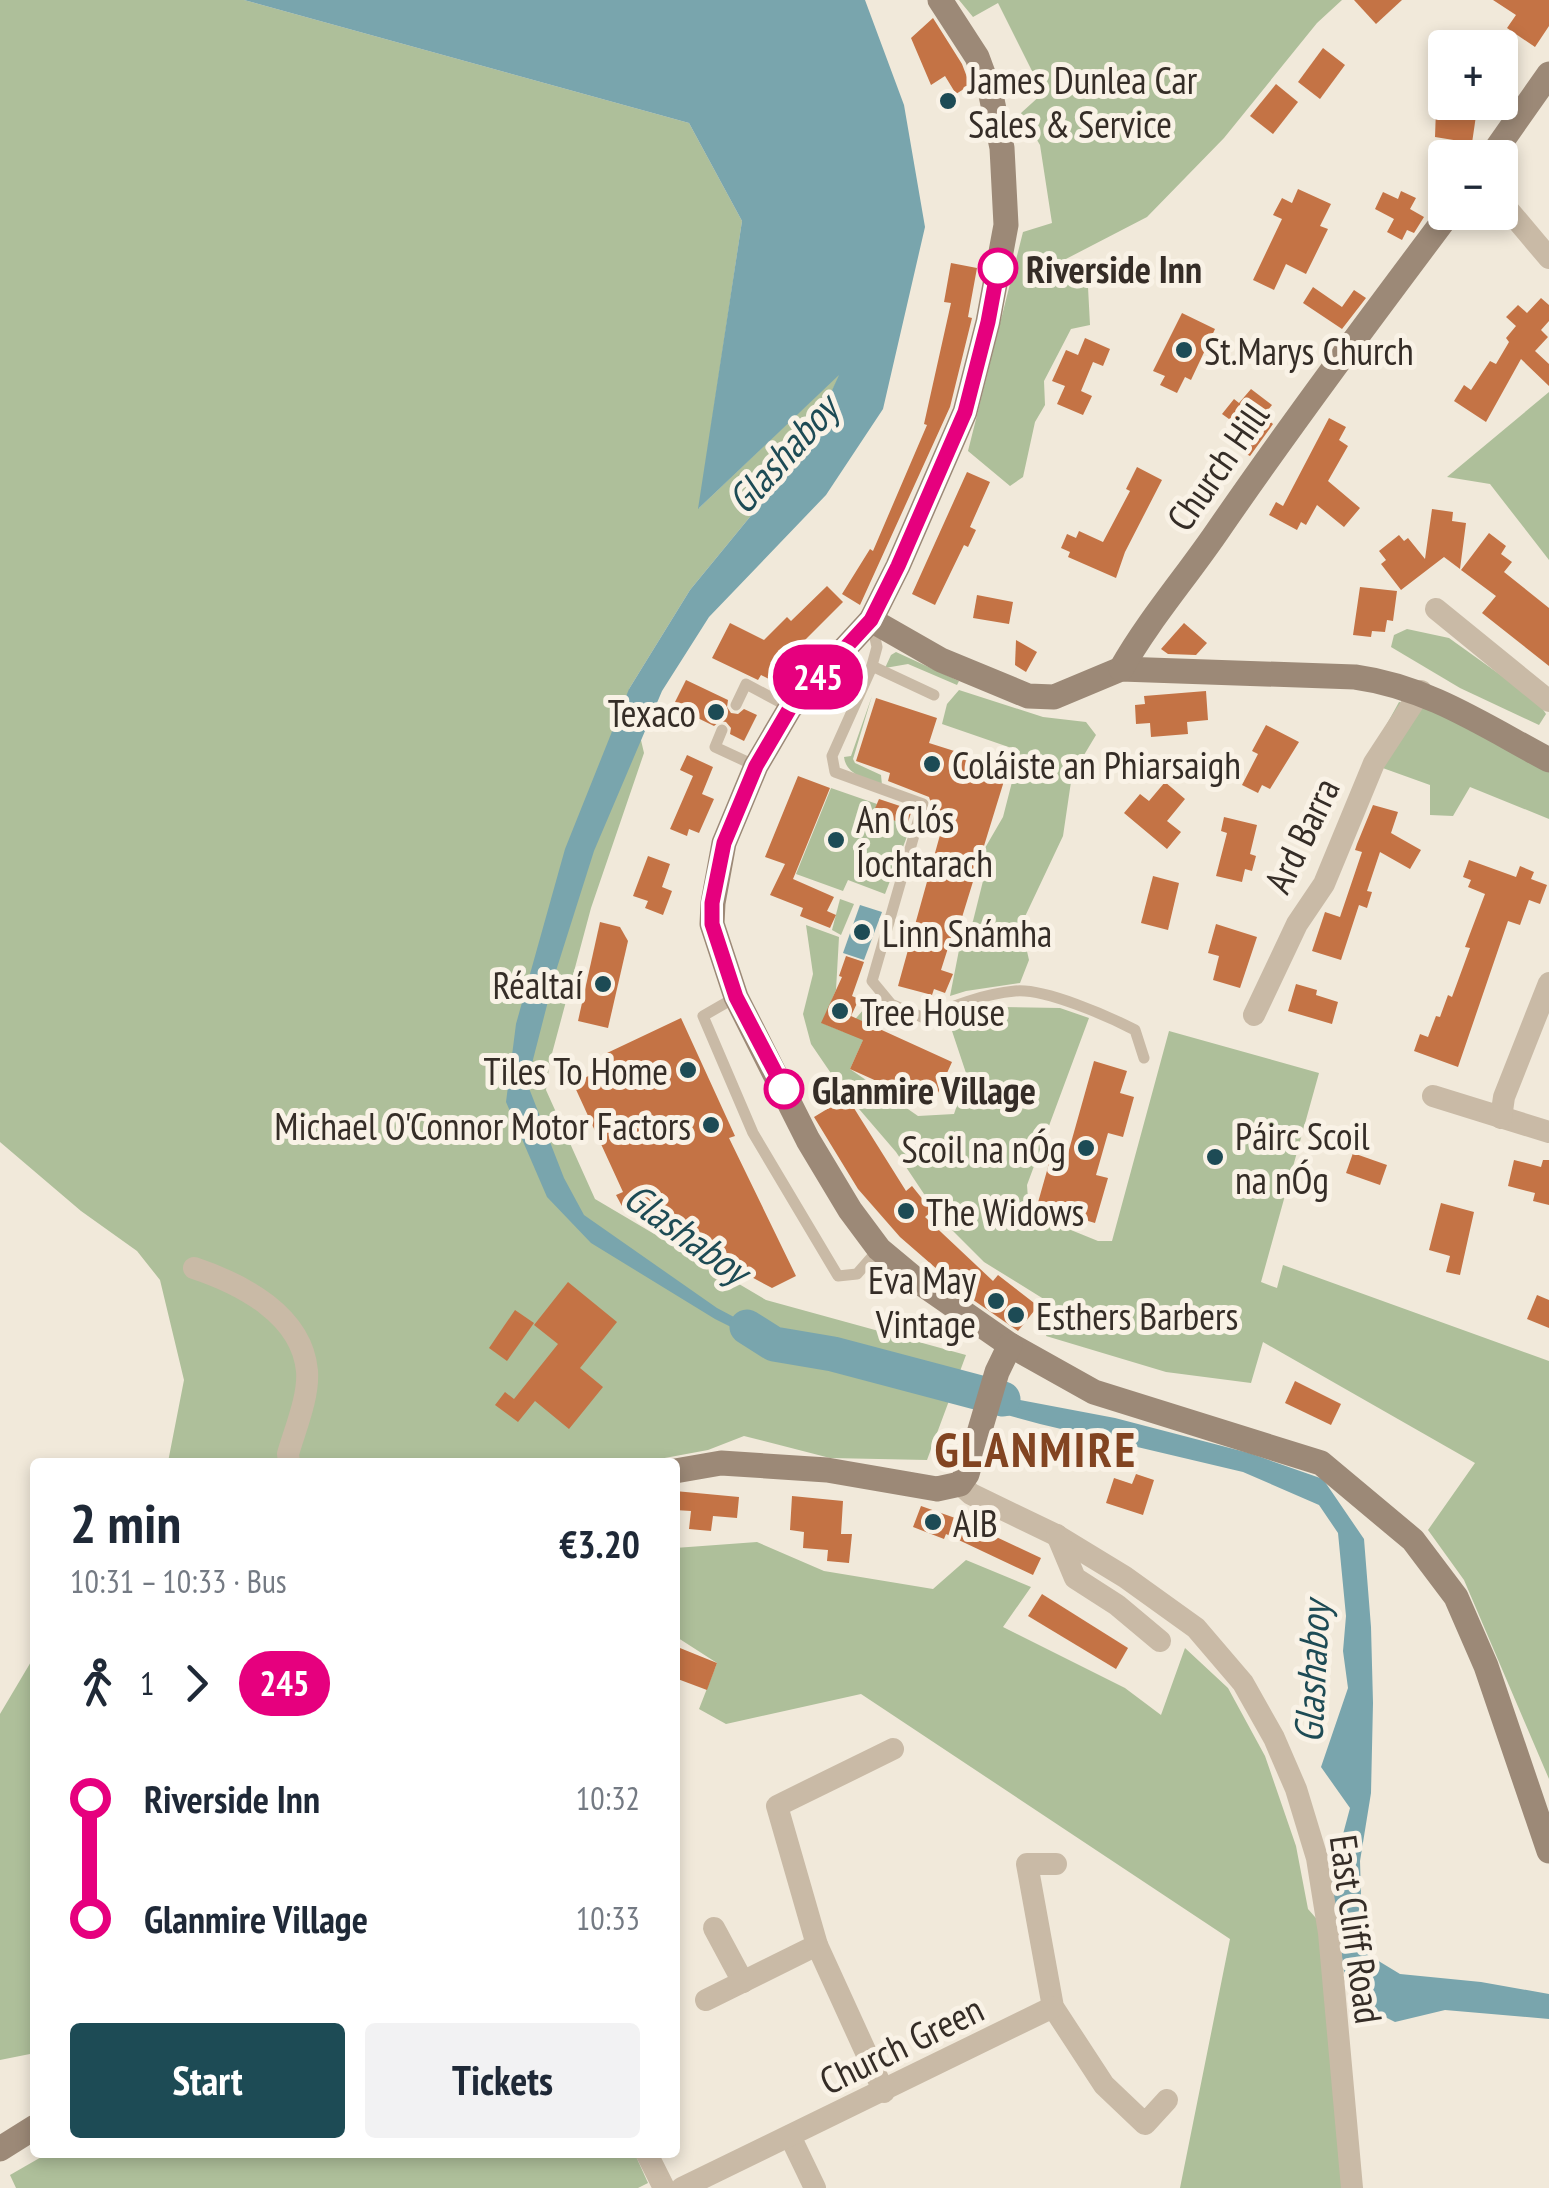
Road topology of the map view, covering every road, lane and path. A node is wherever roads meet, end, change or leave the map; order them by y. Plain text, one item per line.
1 (940, 0) edge
2 (1549, 74) edge
3 (1503, 140) edge
4 (1518, 221) edge
5 (1436, 230) edge
6 (1549, 258) edge
7 (1436, 609) dead end
8 (871, 620) junction
9 (872, 666) junction
10 (1121, 669) junction
11 (1421, 691) junction
12 (934, 694) dead end
13 (1549, 701) edge
14 (736, 704) dead end
15 (790, 708) junction
16 (722, 730) dead end
17 (1549, 759) edge
18 (756, 766) junction
19 (1549, 983) edge
20 (736, 997) junction
21 (1254, 1015) dead end
22 (1144, 1058) dead end
23 (1433, 1096) dead end
24 (1501, 1118) junction
25 (1549, 1132) edge
26 (879, 1249) junction
27 (194, 1268) dead end
28 (1010, 1345) junction
29 (288, 1458) edge
30 (680, 1470) edge
31 (963, 1479) junction
32 (1057, 1535) junction
33 (1160, 1640) dead end
34 (892, 1749) dead end
35 (1549, 1851) edge
36 (1056, 1864) dead end
37 (714, 1928) dead end
38 (817, 1945) junction
39 (743, 1982) junction
40 (706, 2000) dead end
41 (1047, 2011) junction
42 (884, 2092) junction
43 (1167, 2100) dead end
44 (30, 2130) edge
45 (790, 2136) junction
46 (0, 2149) edge
47 (649, 2158) edge
48 (664, 2188) edge
49 (682, 2188) edge
50 (816, 2188) edge
51 (1352, 2188) edge

1 - 8 main road
2 - 3 main road
4 - 6 street
5 - 10 main road, Church Hill
7 - 13 street
8 - 9 lane
8 - 10 main road
8 - 15 main road
9 - 12 lane
9 - 22 lane
10 - 11 main road
11 - 17 main road
11 - 21 street, Ard Barra
14 - 15 lane
15 - 18 main road
16 - 18 lane
18 - 20 main road
19 - 24 street
20 - 26 main road
20 - 26 lane
23 - 24 street
24 - 25 street
26 - 28 main road
27 - 29 street
28 - 31 main road
28 - 35 main road
30 - 31 main road
31 - 32 street, East Cliff Road
32 - 33 street
32 - 51 street, East Cliff Road
34 - 38 street
36 - 41 street
37 - 39 street
38 - 39 street
38 - 42 street
39 - 40 street
41 - 42 street, Church Green
41 - 43 street
42 - 45 street, Church Green
44 - 46 main road
45 - 49 street, Church Green
45 - 50 street, Church Green
47 - 48 street

